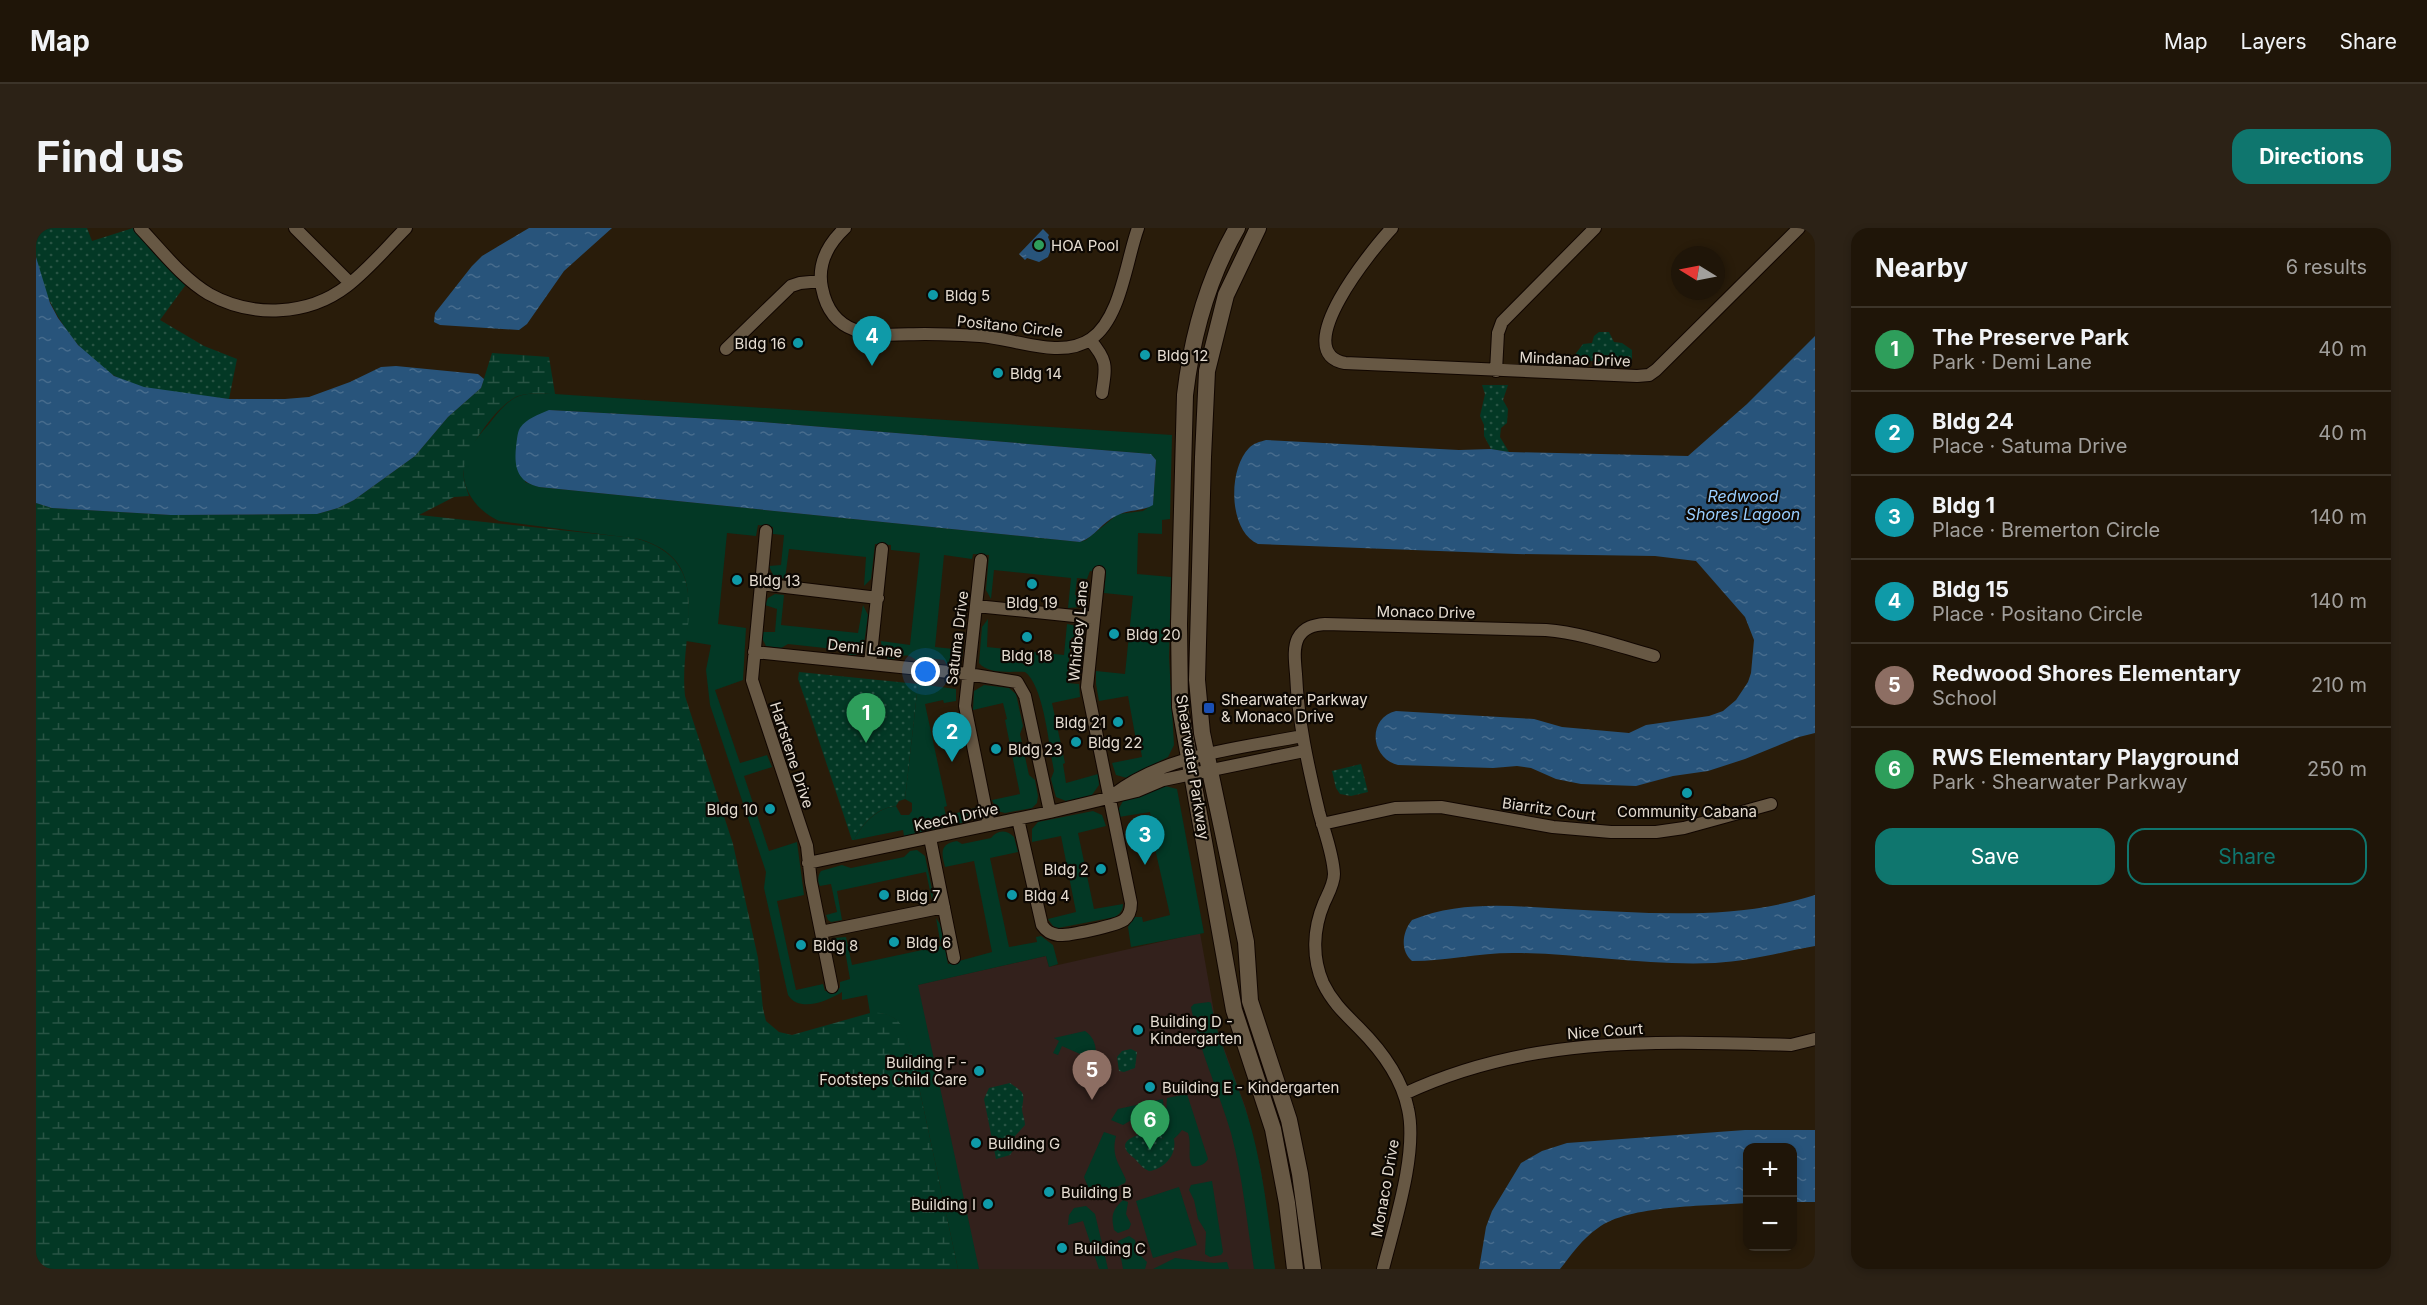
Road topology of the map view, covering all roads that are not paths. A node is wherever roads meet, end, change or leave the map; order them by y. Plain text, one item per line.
1 (140, 228) edge
2 (295, 228) edge
3 (406, 228) edge
4 (845, 228) edge
5 (1138, 228) edge
6 (1237, 228) edge
7 (1258, 228) edge
8 (1392, 228) edge
9 (1595, 228) edge
10 (1799, 228) edge
11 (820, 281) junction
12 (350, 283) junction
13 (1090, 340) junction
14 (726, 349) dead end
15 (1496, 371) junction
16 (1102, 393) dead end
17 (766, 531) dead end
18 (882, 549) dead end
19 (981, 560) dead end
20 (1099, 572) dead end
21 (761, 584) junction
22 (878, 598) junction
23 (976, 606) junction
24 (1094, 618) junction
25 (754, 652) junction
26 (1654, 656) dead end
27 (870, 664) junction
28 (968, 674) junction
29 (1302, 736) junction
30 (1305, 751) junction
31 (1208, 763) junction
32 (1190, 767) junction
33 (1109, 798) junction
34 (1771, 804) dead end
35 (1050, 812) junction
36 (1018, 819) junction
37 (1322, 824) junction
38 (989, 825) junction
39 (930, 838) junction
40 (808, 863) junction
41 (944, 907) junction
42 (821, 932) junction
43 (954, 958) dead end
44 (832, 987) dead end
45 (1815, 1039) edge
46 (1404, 1094) junction
47 (1309, 1241) junction
48 (1295, 1269) edge
49 (1304, 1269) edge
50 (1313, 1269) edge
51 (1383, 1269) edge

1 - 12 street
2 - 12 street
3 - 12 street
4 - 11 street
5 - 13 street
6 - 32 main road, Shearwater Parkway
7 - 31 main road, Shearwater Parkway
8 - 15 street, Mindanao Drive
9 - 15 street
10 - 15 street, Mindanao Drive
11 - 13 street, Positano Circle
11 - 14 street
13 - 16 street
17 - 21 street, Hartstene Drive
18 - 22 street
19 - 23 street, Satuma Drive
20 - 24 street, Whidbey Lane
21 - 22 street
21 - 25 street, Hartstene Drive
22 - 27 street
23 - 24 street
23 - 28 street, Satuma Drive
24 - 33 street, Whidbey Lane
25 - 27 street, Demi Lane
25 - 40 street, Hartstene Drive
26 - 29 street, Monaco Drive
27 - 28 street, Demi Lane
28 - 35 street, Demi Lane
28 - 38 street, Satuma Drive
29 - 30 street, Monaco Drive
29 - 31 street
30 - 31 street
30 - 37 street, Monaco Drive
31 - 32 street, Keech Drive
31 - 47 main road, Shearwater Parkway
32 - 33 street, Keech Drive
32 - 48 main road, Shearwater Parkway
33 - 35 street, Keech Drive
33 - 36 street, Whidbey Lane
34 - 37 street, Biarritz Court
35 - 36 street, Keech Drive
36 - 38 street, Keech Drive
37 - 46 street, Monaco Drive
38 - 39 street, Keech Drive
39 - 40 street, Keech Drive
39 - 41 street
40 - 42 street, Hartstene Drive
41 - 42 street
41 - 43 street
42 - 44 street, Hartstene Drive
45 - 46 street, Nice Court
46 - 51 street, Monaco Drive
47 - 49 main road
47 - 50 main road, Shearwater Parkway

